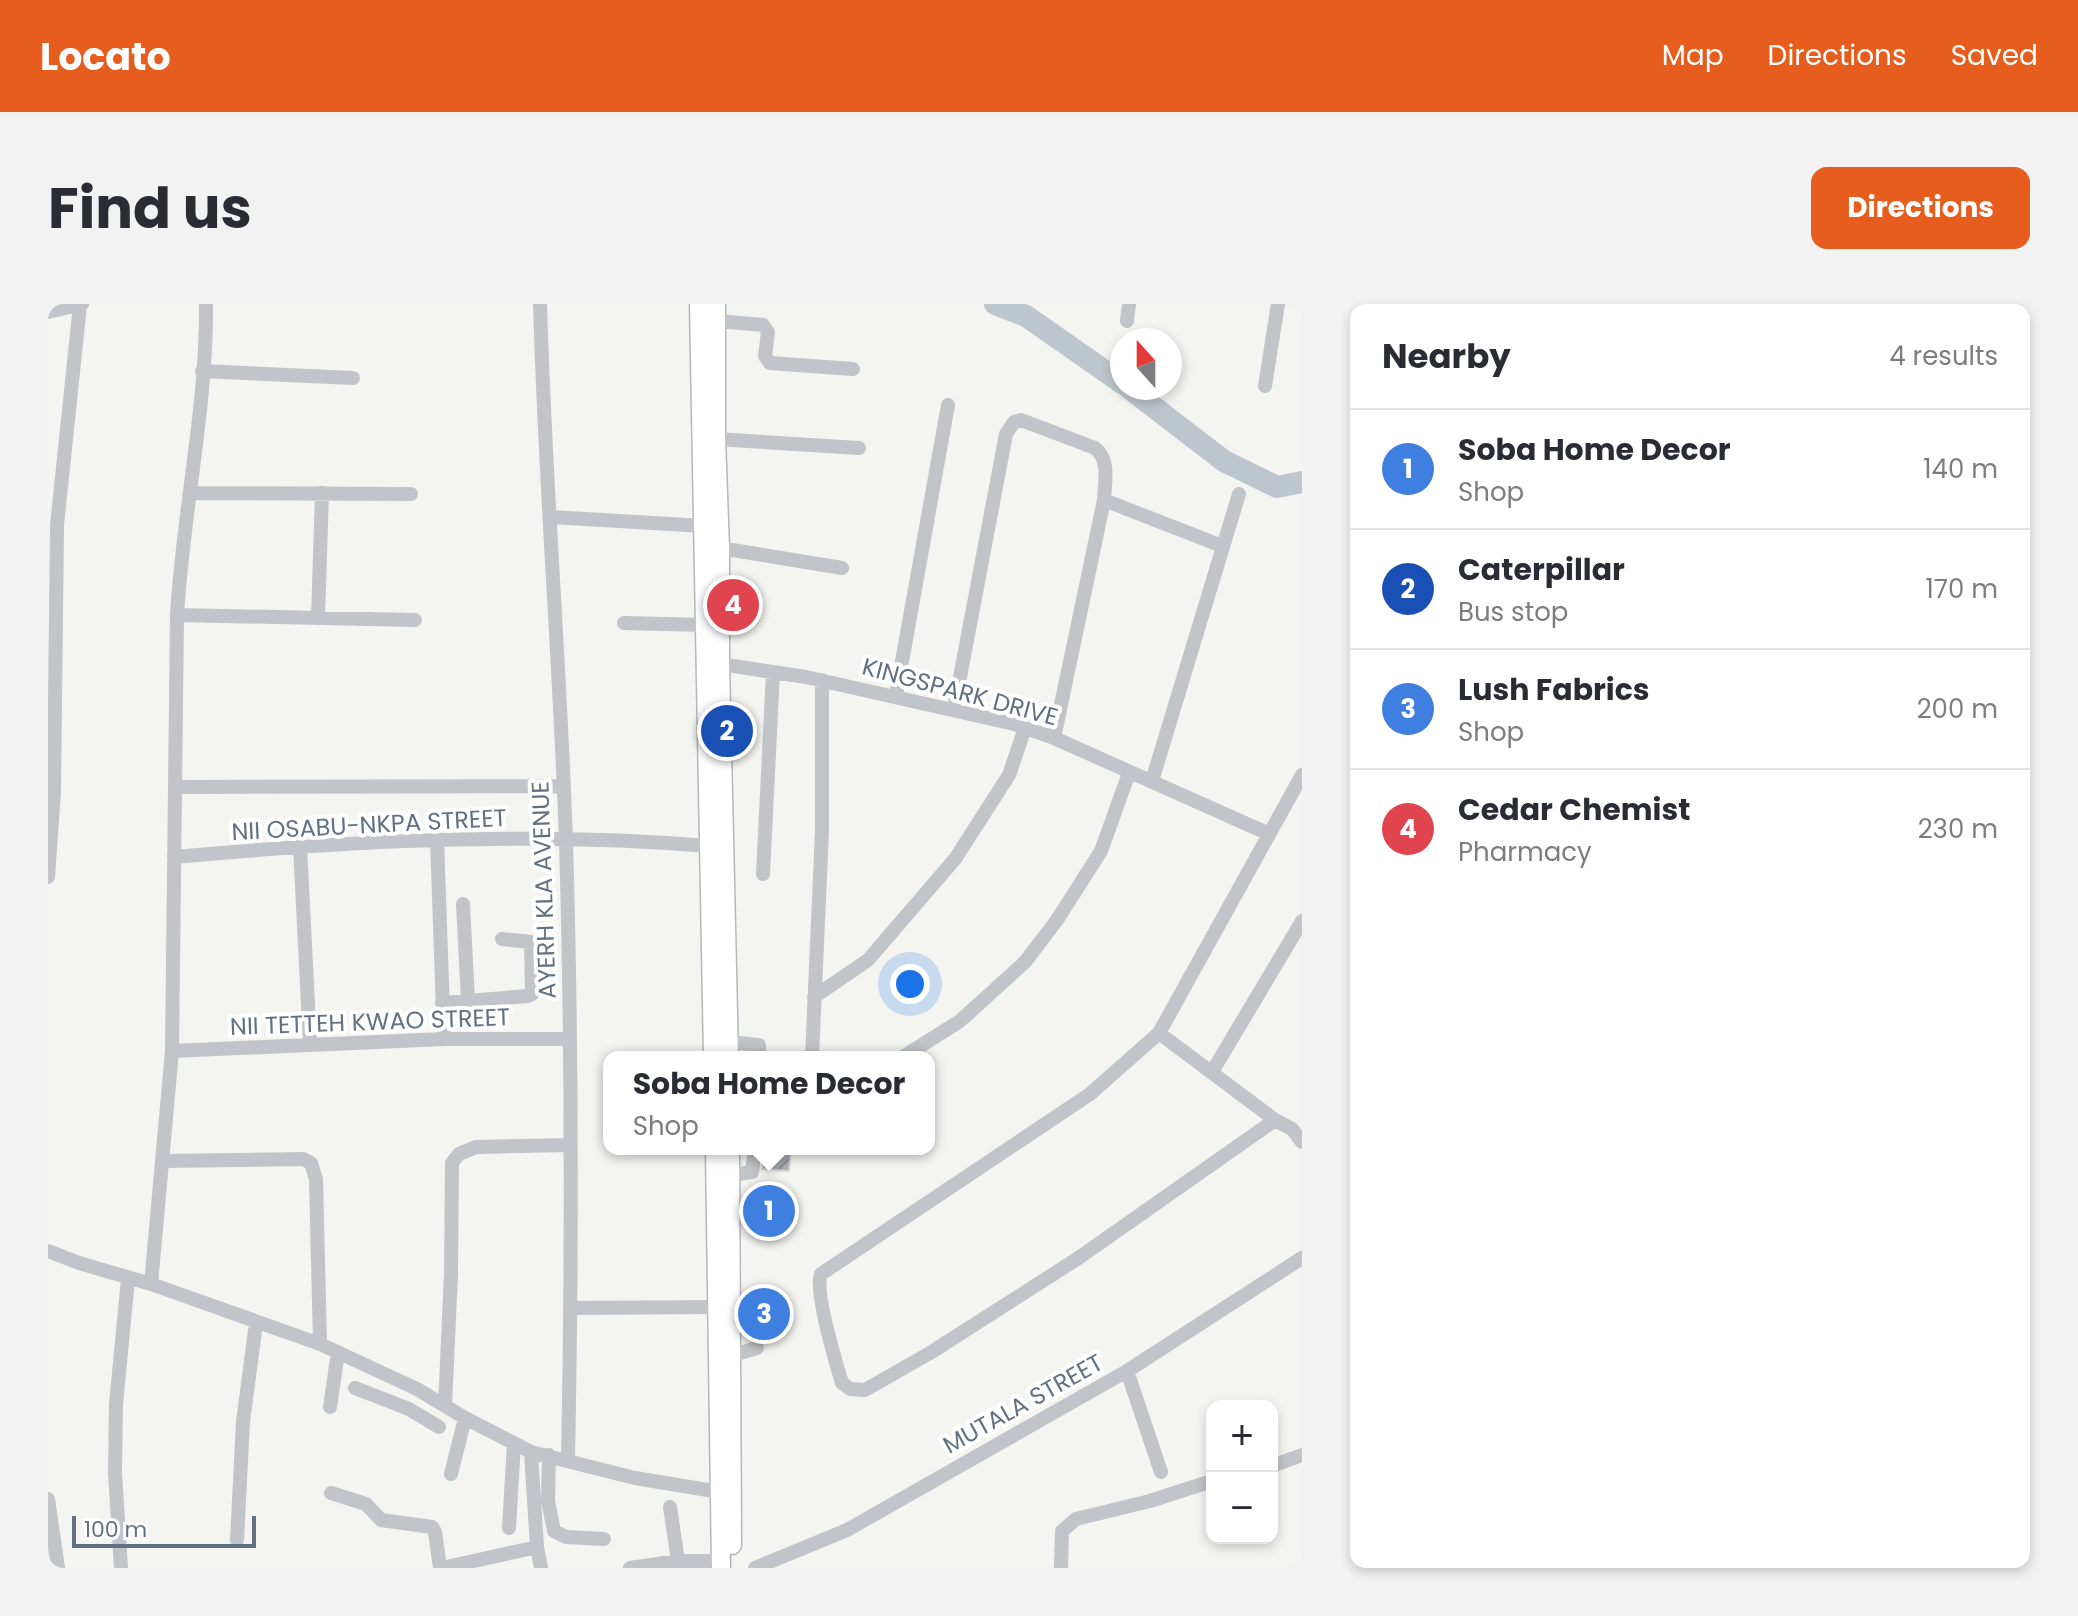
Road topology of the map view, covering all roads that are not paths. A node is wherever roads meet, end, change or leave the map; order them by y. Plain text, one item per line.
1 (81, 304) edge
2 (206, 304) edge
3 (699, 304) edge
4 (1129, 304) edge
5 (1278, 304) edge
6 (48, 312) edge
7 (540, 312) edge
8 (717, 312) edge
9 (1127, 321) dead end
10 (853, 369) dead end
11 (202, 371) junction
12 (353, 378) dead end
13 (1265, 386) dead end
14 (948, 405) dead end
15 (716, 439) junction
16 (859, 448) dead end
17 (190, 493) junction
18 (322, 493) junction
19 (411, 494) dead end
20 (1239, 494) dead end
21 (1104, 500) junction
22 (551, 517) junction
23 (704, 526) junction
24 (1222, 546) junction
25 (720, 548) junction
26 (842, 568) dead end
27 (177, 615) junction
28 (318, 618) junction
29 (415, 620) dead end
30 (624, 623) dead end
31 (705, 625) junction
32 (720, 664) junction
33 (773, 672) junction
34 (822, 680) junction
35 (896, 695) junction
36 (954, 709) junction
37 (1025, 728) junction
38 (1054, 738) junction
39 (1129, 773) junction
40 (1302, 775) edge
41 (1152, 781) junction
42 (563, 786) junction
43 (176, 787) junction
44 (1267, 833) junction
45 (437, 840) junction
46 (566, 840) junction
47 (300, 846) junction
48 (709, 846) junction
49 (174, 857) junction
50 (763, 874) dead end
51 (48, 877) edge
52 (463, 904) dead end
53 (1302, 921) edge
54 (502, 939) dead end
55 (814, 997) junction
56 (468, 1001) junction
57 (442, 1003) junction
58 (1159, 1033) junction
59 (444, 1039) junction
60 (570, 1039) junction
61 (310, 1044) junction
62 (729, 1050) edge
63 (172, 1051) junction
64 (713, 1051) edge
65 (759, 1051) edge
66 (812, 1051) edge
67 (912, 1051) edge
68 (1212, 1072) junction
69 (1275, 1120) junction
70 (1302, 1142) edge
71 (569, 1145) junction
72 (716, 1155) edge
73 (730, 1155) edge
74 (754, 1155) edge
75 (162, 1161) junction
76 (731, 1175) junction
77 (723, 1196) junction
78 (48, 1251) edge
79 (1302, 1258) edge
80 (128, 1279) junction
81 (151, 1284) junction
82 (717, 1307) junction
83 (571, 1308) junction
84 (256, 1323) junction
85 (320, 1344) junction
86 (757, 1348) dead end
87 (338, 1352) junction
88 (733, 1355) junction
89 (1127, 1371) junction
90 (355, 1388) dead end
91 (417, 1389) junction
92 (445, 1405) junction
93 (330, 1407) dead end
94 (409, 1409) junction
95 (465, 1418) junction
96 (439, 1427) dead end
97 (514, 1443) junction
98 (531, 1452) junction
99 (549, 1455) junction
100 (1302, 1455) edge
101 (568, 1459) junction
102 (1278, 1464) edge
103 (1161, 1472) dead end
104 (451, 1474) dead end
105 (1206, 1483) edge
106 (720, 1492) junction
107 (331, 1493) dead end
108 (48, 1499) edge
109 (670, 1507) dead end
110 (509, 1528) dead end
111 (604, 1539) dead end
112 (237, 1540) dead end
113 (537, 1547) junction
114 (678, 1561) junction
115 (791, 1562) edge
116 (724, 1566) edge
117 (58, 1568) edge
118 (121, 1568) edge
119 (441, 1568) edge
120 (541, 1568) edge
121 (630, 1568) edge
122 (755, 1568) edge
123 (1061, 1568) edge

1 - 6 street
1 - 51 street
2 - 11 street
3 - 23 main road
4 - 9 street
5 - 13 street
7 - 22 street, AYERH KLA AVENUE
8 - 10 street
8 - 15 main road
11 - 12 street
11 - 17 street
14 - 35 street
15 - 16 street
15 - 25 main road
17 - 18 street
17 - 27 street
18 - 19 street
18 - 28 street
20 - 24 street
21 - 24 street
21 - 36 street
21 - 38 street
22 - 23 street
22 - 42 street, AYERH KLA AVENUE
23 - 31 main road
24 - 41 street
25 - 26 street
25 - 32 main road
27 - 28 street
27 - 43 street
28 - 29 street
30 - 31 street
31 - 48 main road
32 - 33 street, KINGSPARK DRIVE
32 - 62 main road
33 - 34 street, KINGSPARK DRIVE
33 - 50 street
34 - 35 street, KINGSPARK DRIVE
34 - 55 street
35 - 36 street, KINGSPARK DRIVE
36 - 37 street, KINGSPARK DRIVE
37 - 38 street, KINGSPARK DRIVE
37 - 55 street
38 - 39 street, KINGSPARK DRIVE
39 - 41 street, KINGSPARK DRIVE
39 - 67 street
40 - 44 street
41 - 44 street, KINGSPARK DRIVE
42 - 43 street
42 - 46 street, AYERH KLA AVENUE
43 - 49 street
44 - 58 street
45 - 46 street, NII OSABU-NKPA STREET
45 - 47 street, NII OSABU-NKPA STREET
45 - 57 street
46 - 48 street, NII OSABU-NKPA STREET
46 - 60 street, AYERH KLA AVENUE
47 - 49 street, NII OSABU-NKPA STREET
47 - 61 street
48 - 64 main road
49 - 63 street
52 - 56 street
53 - 68 street
54 - 56 street
55 - 66 street
56 - 57 street
57 - 59 street
58 - 68 street
58 - 69 street
59 - 60 street, NII TETTEH KWAO STREET
59 - 61 street, NII TETTEH KWAO STREET
60 - 71 street, AYERH KLA AVENUE
61 - 63 street, NII TETTEH KWAO STREET
62 - 65 street
63 - 75 street
68 - 69 street
69 - 70 street
71 - 83 street, AYERH KLA AVENUE
71 - 92 street
72 - 77 main road
73 - 76 main road
74 - 76 street
75 - 81 street
75 - 85 street
76 - 77 main road
77 - 82 main road
77 - 88 main road
78 - 80 street
79 - 89 street, MUTALA STREET
80 - 81 street
80 - 118 street
81 - 84 street
82 - 83 street
82 - 106 main road
83 - 101 street, AYERH KLA AVENUE
84 - 85 street
84 - 112 street
85 - 87 street
86 - 88 street
87 - 91 street
87 - 93 street
88 - 116 main road
89 - 103 street
89 - 115 street, MUTALA STREET
90 - 94 street
91 - 92 street
91 - 94 street
92 - 95 street
94 - 96 street
95 - 97 street
95 - 104 street
97 - 98 street
97 - 110 street
98 - 99 street
98 - 113 street
99 - 101 street
99 - 111 street
100 - 102 street
101 - 106 street
105 - 123 street
106 - 116 main road
107 - 119 street
108 - 117 street
109 - 114 street
113 - 119 street
113 - 120 street
114 - 116 street
114 - 121 street
115 - 122 street, MUTALA STREET

